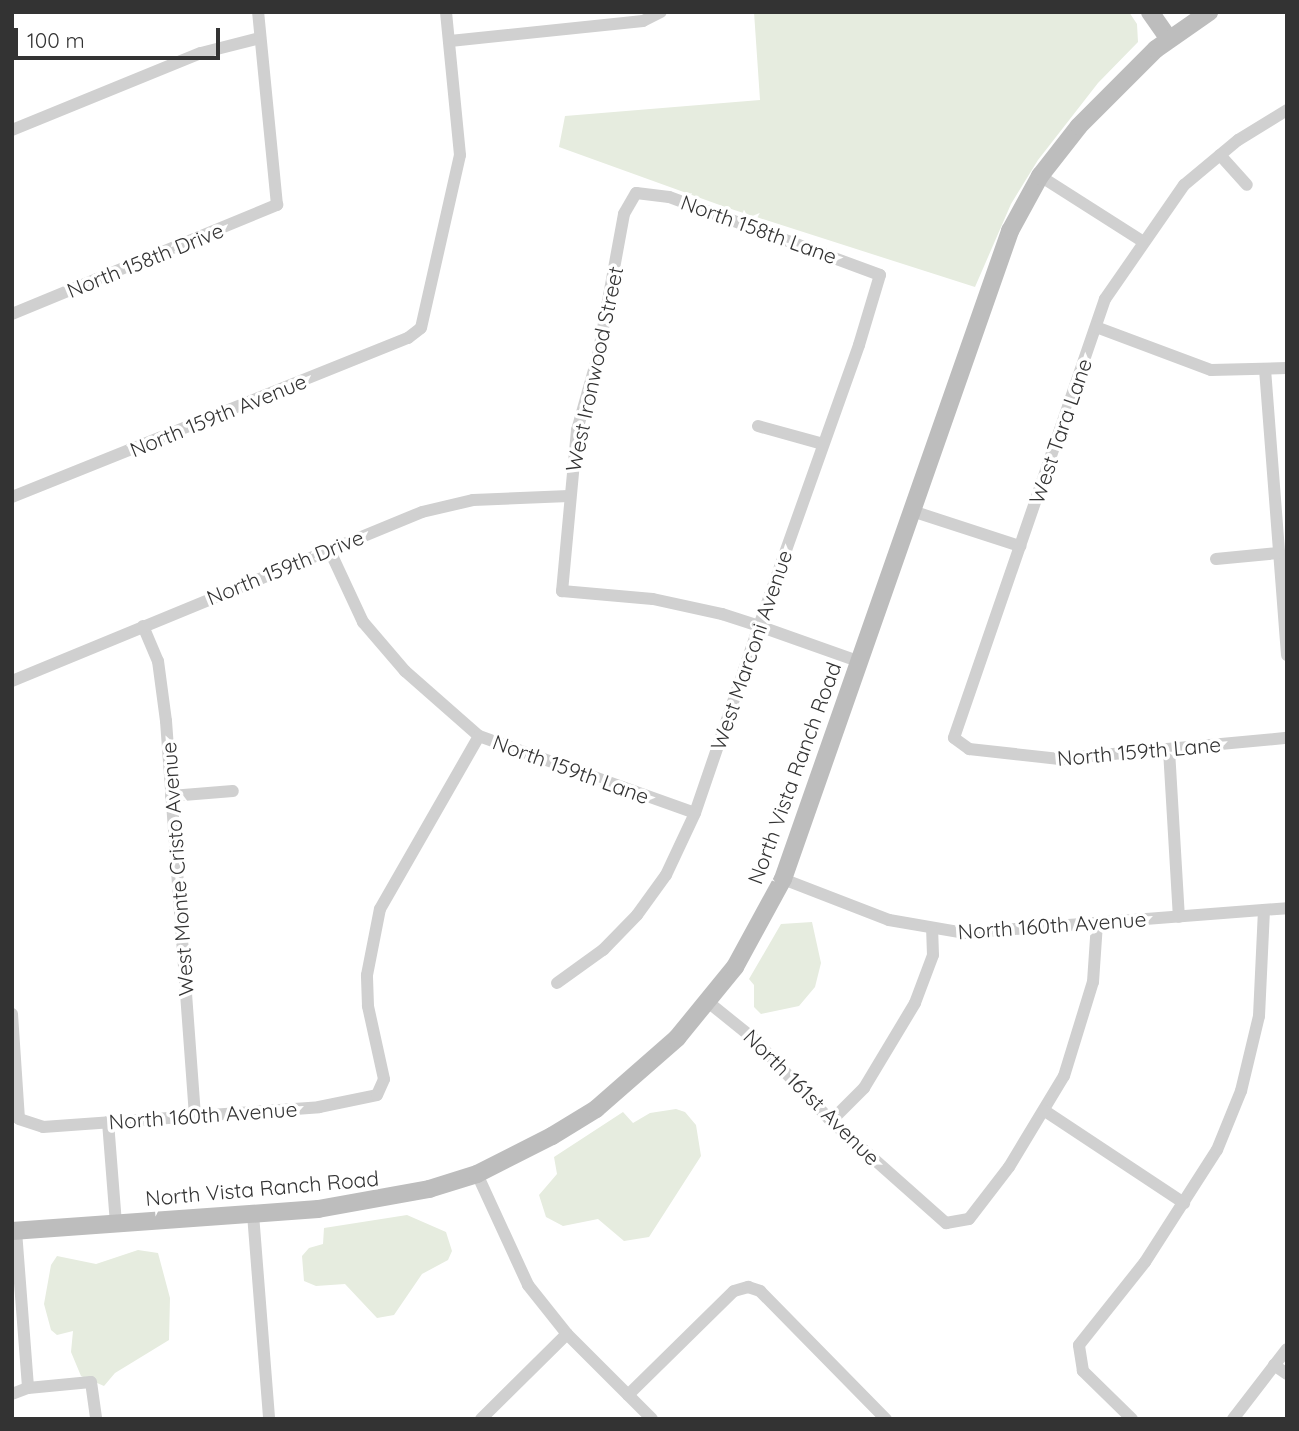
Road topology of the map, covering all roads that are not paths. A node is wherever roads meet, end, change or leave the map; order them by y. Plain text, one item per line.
1 (258, 12) edge
2 (446, 12) edge
3 (661, 12) edge
4 (1150, 12) edge
5 (1209, 12) edge
6 (260, 38) junction
7 (1169, 39) junction
8 (450, 41) junction
9 (1287, 110) edge
10 (12, 130) edge
11 (1220, 155) junction
12 (1040, 176) junction
13 (1247, 186) dead end
14 (636, 193) joint
15 (1142, 241) junction
16 (880, 275) joint
17 (12, 314) edge
18 (1096, 327) junction
19 (1287, 368) edge
20 (1265, 369) junction
21 (758, 426) dead end
22 (823, 444) junction
23 (569, 496) junction
24 (12, 497) edge
25 (912, 511) junction
26 (1020, 546) junction
27 (329, 548) junction
28 (1278, 553) junction
29 (1216, 559) dead end
30 (143, 625) junction
31 (759, 626) junction
32 (1287, 655) edge
33 (858, 661) junction
34 (12, 681) edge
35 (479, 736) junction
36 (954, 738) joint
37 (1287, 738) edge
38 (1168, 750) junction
39 (233, 791) dead end
40 (172, 796) junction
41 (695, 813) junction
42 (783, 879) junction
43 (1287, 908) edge
44 (1264, 910) junction
45 (1180, 917) junction
46 (1097, 923) junction
47 (933, 931) junction
48 (557, 983) dead end
49 (708, 1002) junction
50 (12, 1014) edge
51 (1045, 1111) junction
52 (195, 1116) junction
53 (831, 1121) junction
54 (108, 1122) junction
55 (477, 1174) junction
56 (1184, 1203) junction
57 (253, 1214) junction
58 (116, 1224) junction
59 (14, 1231) edge
60 (567, 1334) junction
61 (1287, 1349) edge
62 (1274, 1365) junction
63 (1287, 1374) edge
64 (28, 1388) junction
65 (12, 1394) edge
66 (628, 1395) junction
67 (96, 1419) edge
68 (269, 1419) edge
69 (481, 1419) edge
70 (652, 1419) edge
71 (886, 1419) edge
72 (1132, 1419) edge
73 (1233, 1419) edge

1 - 6 street
2 - 8 street
3 - 8 street
4 - 7 street
5 - 7 street, North Vista Ranch Road
6 - 10 street
6 - 17 street, North 158th Drive
7 - 12 street, North Vista Ranch Road
8 - 24 street, North 159th Avenue
9 - 11 street, West Tara Lane
11 - 13 street
11 - 15 street, West Tara Lane
12 - 15 street
12 - 25 street, North Vista Ranch Road
14 - 16 street, North 158th Lane
14 - 23 street, West Ironwood Street
15 - 18 street, West Tara Lane
16 - 22 street, West Marconi Avenue
18 - 20 street
18 - 26 street, West Tara Lane
19 - 20 street
20 - 28 street
21 - 22 street
22 - 31 street, West Marconi Avenue
23 - 27 street, North 159th Drive
23 - 31 street, West Ironwood Street
25 - 26 street
25 - 33 street, North Vista Ranch Road
26 - 36 street, West Tara Lane
27 - 30 street, North 159th Drive
27 - 35 street, North 159th Lane
28 - 29 street
28 - 32 street
30 - 34 street, North 159th Drive
30 - 40 street, West Monte Cristo Avenue
31 - 33 street
31 - 41 street, West Marconi Avenue
33 - 42 street, North Vista Ranch Road
35 - 41 street, North 159th Lane
35 - 52 street, North 160th Avenue
36 - 38 street, North 159th Lane
37 - 38 street, North 159th Lane
38 - 45 street
39 - 40 street
40 - 52 street, West Monte Cristo Avenue
41 - 48 street, West Marconi Avenue
42 - 47 street, North 160th Avenue
42 - 49 street, North Vista Ranch Road
43 - 44 street, North 160th Avenue
44 - 45 street, North 160th Avenue
44 - 56 street
45 - 46 street, North 160th Avenue
46 - 47 street, North 160th Avenue
46 - 51 street
47 - 53 street
49 - 53 street, North 161st Avenue
49 - 55 street, North Vista Ranch Road
50 - 54 street, North 160th Avenue
51 - 53 street, North 161st Avenue
51 - 56 street
52 - 54 street, North 160th Avenue
54 - 58 street
55 - 57 street, North Vista Ranch Road
55 - 60 street
56 - 72 street
57 - 58 street, North Vista Ranch Road
57 - 68 street
58 - 59 street, North Vista Ranch Road
59 - 64 street
60 - 66 street
60 - 69 street
61 - 62 street
62 - 63 street
62 - 73 street
64 - 65 street
64 - 67 street
66 - 70 street
66 - 71 street

